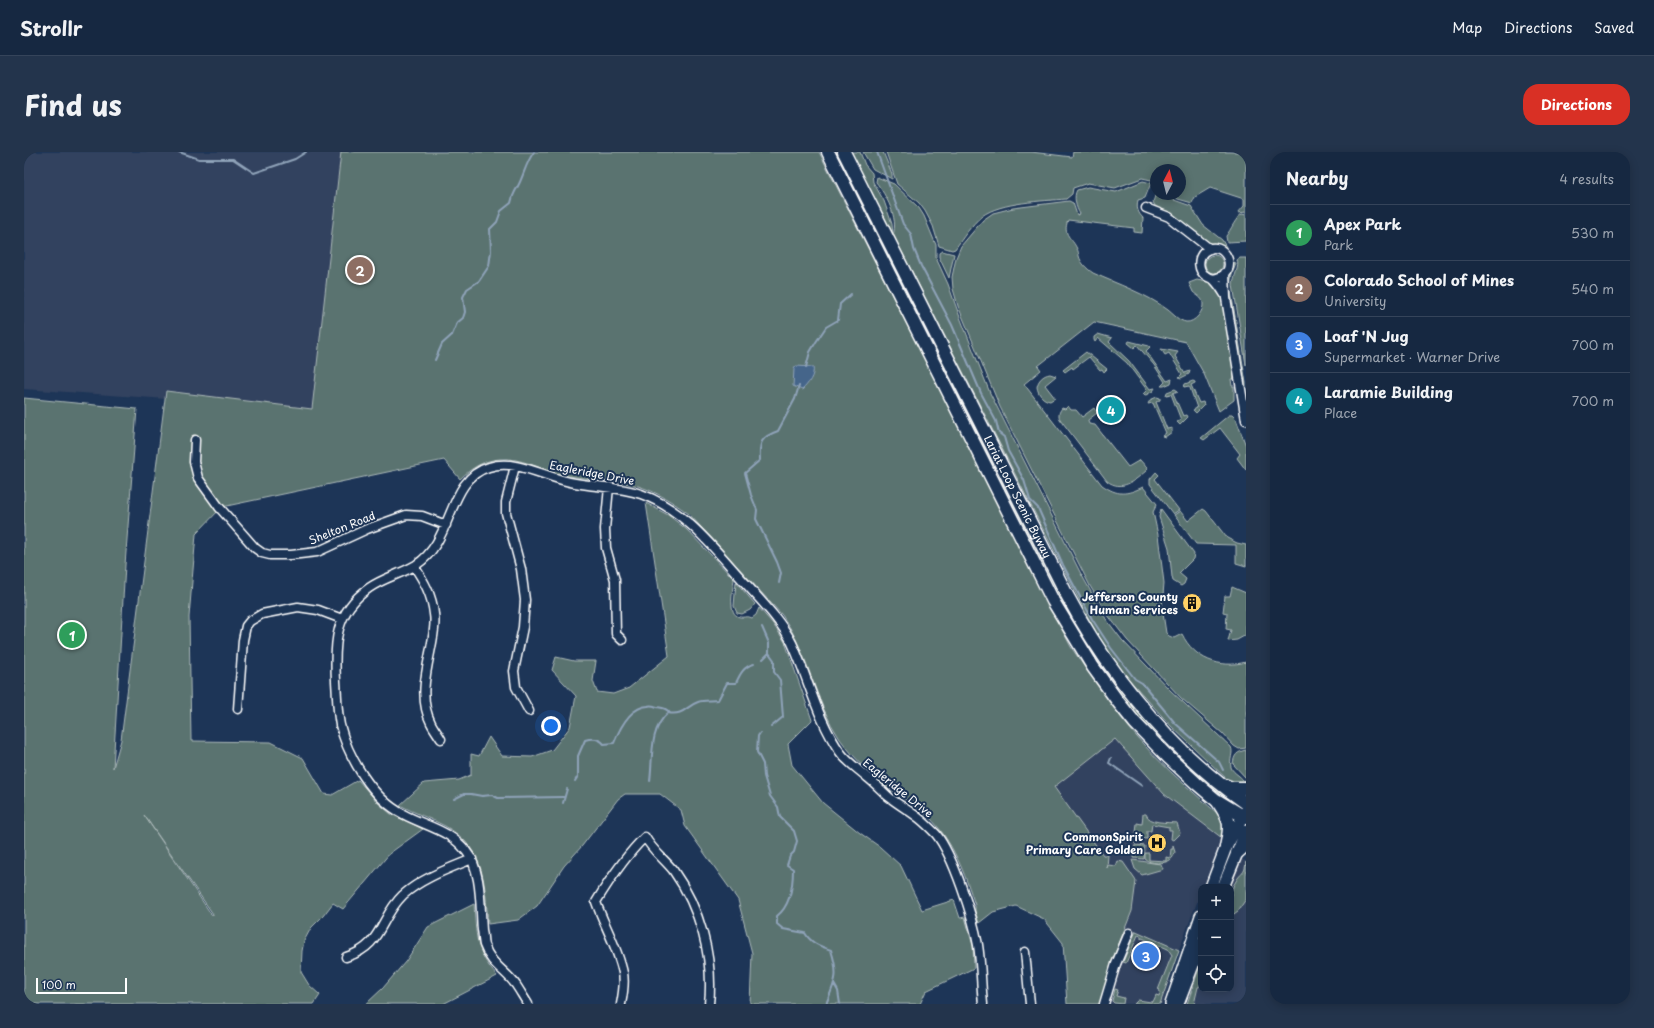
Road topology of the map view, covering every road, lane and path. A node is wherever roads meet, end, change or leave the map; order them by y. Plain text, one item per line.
1 (828, 152) edge
2 (844, 152) edge
3 (866, 198) junction
4 (854, 204) junction
5 (1146, 208) dead end
6 (1191, 235) junction
7 (1210, 249) junction
8 (1201, 256) junction
9 (1225, 273) junction
10 (1212, 278) junction
11 (1226, 298) junction
12 (1246, 420) edge
13 (195, 440) dead end
14 (514, 466) junction
15 (609, 487) junction
16 (446, 525) junction
17 (414, 566) junction
18 (342, 619) junction
19 (622, 640) dead end
20 (238, 709) dead end
21 (528, 711) dead end
22 (441, 739) dead end
23 (1220, 784) junction
24 (1246, 788) edge
25 (1216, 800) junction
26 (1246, 803) edge
27 (1245, 815) edge
28 (1246, 830) edge
29 (1236, 848) edge
30 (472, 859) junction
31 (1213, 884) edge
32 (1224, 884) edge
33 (1200, 920) edge
34 (1129, 933) dead end
35 (1025, 952) dead end
36 (1198, 952) edge
37 (346, 957) dead end
38 (528, 1004) edge
39 (621, 1004) edge
40 (709, 1004) edge
41 (983, 1004) edge
42 (1030, 1004) edge
43 (1104, 1004) edge
44 (1171, 1004) edge
45 (1178, 1004) edge

1 - 4 highway, Lariat Loop Scenic Byway
2 - 3 highway, Lariat Loop Scenic Byway
3 - 4 highway
3 - 23 highway, Lariat Loop Scenic Byway
4 - 25 highway, Lariat Loop Scenic Byway
5 - 6 street
6 - 7 street
6 - 8 street
7 - 8 street
7 - 9 street
8 - 10 street
9 - 10 street
9 - 11 street
10 - 11 street
11 - 12 street
13 - 16 street, Shelton Road
14 - 15 street, Eagleridge Drive
14 - 16 street, Eagleridge Drive
14 - 21 street
15 - 19 street
15 - 41 street, Eagleridge Drive
16 - 17 street, Eagleridge Drive
17 - 18 street, Eagleridge Drive
17 - 22 street
18 - 20 street
18 - 30 street, Eagleridge Drive
23 - 24 highway
23 - 26 highway, Lariat Loop Scenic Byway
25 - 27 highway
25 - 29 highway
27 - 29 main road
28 - 29 main road
29 - 31 main road
29 - 32 main road
30 - 37 street
30 - 38 street, Eagleridge Drive
33 - 44 main road
34 - 43 street
35 - 42 street
36 - 45 main road
39 - 40 street

